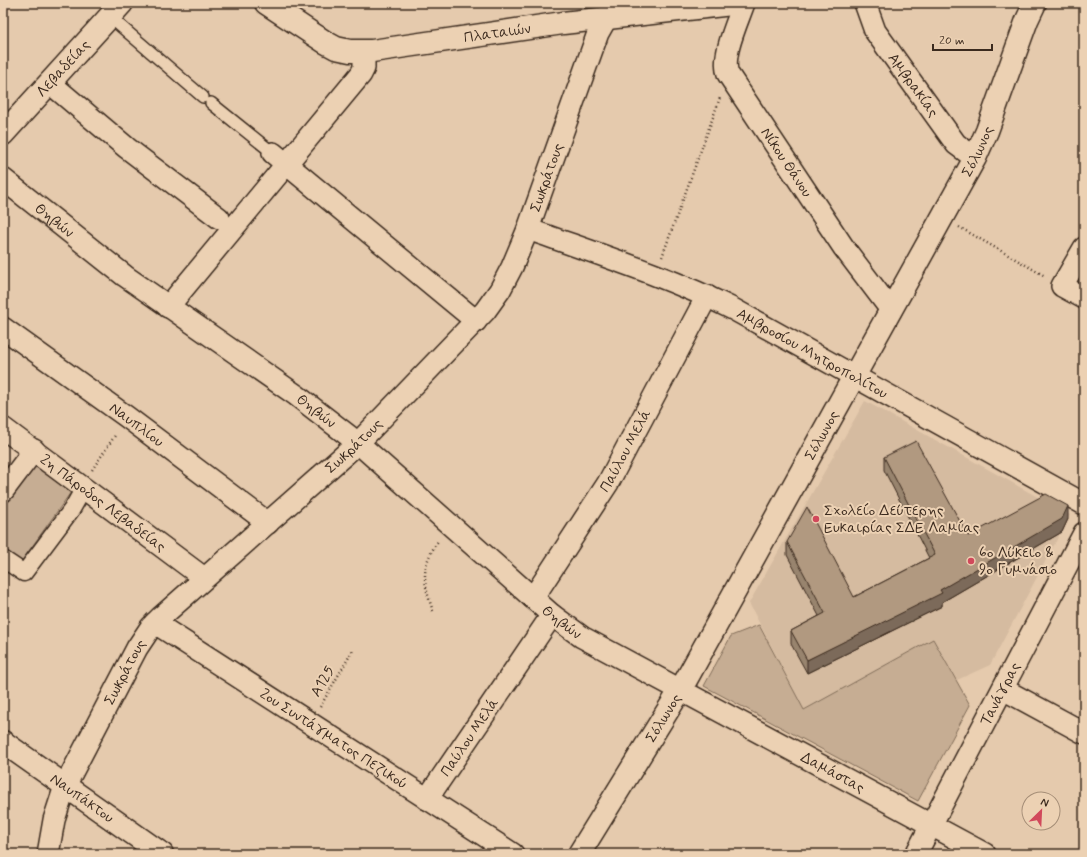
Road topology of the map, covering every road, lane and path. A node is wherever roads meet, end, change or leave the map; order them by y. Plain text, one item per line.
1 (266, 3) edge
2 (741, 3) edge
3 (744, 3) edge
4 (865, 3) edge
5 (1035, 3) edge
6 (116, 10) edge
7 (610, 11) edge
8 (364, 51) junction
9 (731, 79) junction
10 (50, 83) junction
11 (3, 134) edge
12 (280, 158) junction
13 (975, 158) junction
14 (3, 179) edge
15 (219, 218) dead end
16 (941, 218) junction
17 (528, 229) junction
18 (1084, 248) edge
19 (656, 275) junction
20 (1062, 286) junction
21 (707, 296) junction
22 (1084, 298) edge
23 (168, 307) junction
24 (891, 310) junction
25 (476, 321) junction
26 (3, 328) edge
27 (854, 376) junction
28 (127, 417) junction
29 (3, 428) edge
30 (358, 443) junction
31 (34, 450) junction
32 (84, 488) junction
33 (3, 491) edge
34 (1084, 504) edge
35 (268, 523) junction
36 (451, 526) junction
37 (1084, 534) edge
38 (3, 558) edge
39 (204, 578) junction
40 (533, 598) junction
41 (433, 611) dead end
42 (552, 615) junction
43 (155, 623) junction
44 (353, 650) dead end
45 (681, 689) junction
46 (1003, 689) junction
47 (310, 723) junction
48 (1084, 733) edge
49 (3, 742) edge
50 (65, 786) junction
51 (427, 799) junction
52 (932, 825) junction
53 (48, 854) edge
54 (162, 854) edge
55 (513, 854) edge
56 (579, 854) edge
57 (916, 854) edge
58 (985, 854) edge

1 - 8 street, Πλαταιών
2 - 7 street, Πλαταιών
3 - 9 street, Νίκου Θάνου
4 - 13 street, Αμβρακίας
5 - 13 street, Σόλωνος
6 - 10 street, Λεβαδείας
6 - 12 lane
7 - 8 street, Πλαταιών
7 - 17 street, Σωκράτους
8 - 12 street
9 - 19 path
9 - 24 street, Νίκου Θάνου
10 - 11 street, Λεβαδείας
10 - 15 street
12 - 23 street
12 - 25 street
13 - 16 street, Σόλωνος
14 - 23 street, Θηβών
16 - 20 path
16 - 24 street, Σόλωνος
17 - 19 street, Αμβροσίου Μητροπολίτου
17 - 25 street, Σωκράτους
18 - 20 street
19 - 21 street, Αμβροσίου Μητροπολίτου
20 - 22 street
21 - 27 street, Αμβροσίου Μητροπολίτου
21 - 40 street, Παύλου Μελά
23 - 30 street, Θηβών
24 - 27 street, Σόλωνος
25 - 30 street, Σωκράτους
26 - 28 street, Ναυπλίου
27 - 34 street, Αμβροσίου Μητροπολίτου
27 - 45 street, Σόλωνος
28 - 32 path
28 - 35 street, Ναυπλίου
29 - 31 street, 2η Πάροδος Λεβαδείας
30 - 35 street, Σωκράτους
30 - 36 street, Θηβών
31 - 32 street, 2η Πάροδος Λεβαδείας
31 - 33 street
32 - 38 street
32 - 39 street, 2η Πάροδος Λεβαδείας
35 - 39 street, Σωκράτους
36 - 40 street, Θηβών
36 - 41 path
37 - 46 street, Τανάγρας
39 - 43 street, Σωκράτους
40 - 42 street, Θηβών
42 - 45 street, Θηβών
42 - 51 street, Παύλου Μελά
43 - 47 street, 2ου Συντάγματος Πεζικού
43 - 50 street, Σωκράτους
44 - 47 path, Α125
45 - 52 street, Δαμάστας
45 - 56 street, Σόλωνος
46 - 48 street
46 - 52 street, Τανάγρας
47 - 51 street, 2ου Συντάγματος Πεζικού
49 - 50 street, Ναυπάκτου
50 - 53 street, Σωκράτους
50 - 54 street, Ναυπάκτου
51 - 55 street, 2ου Συντάγματος Πεζικού
52 - 57 street, Τανάγρας
52 - 58 street, Δαμάστας

